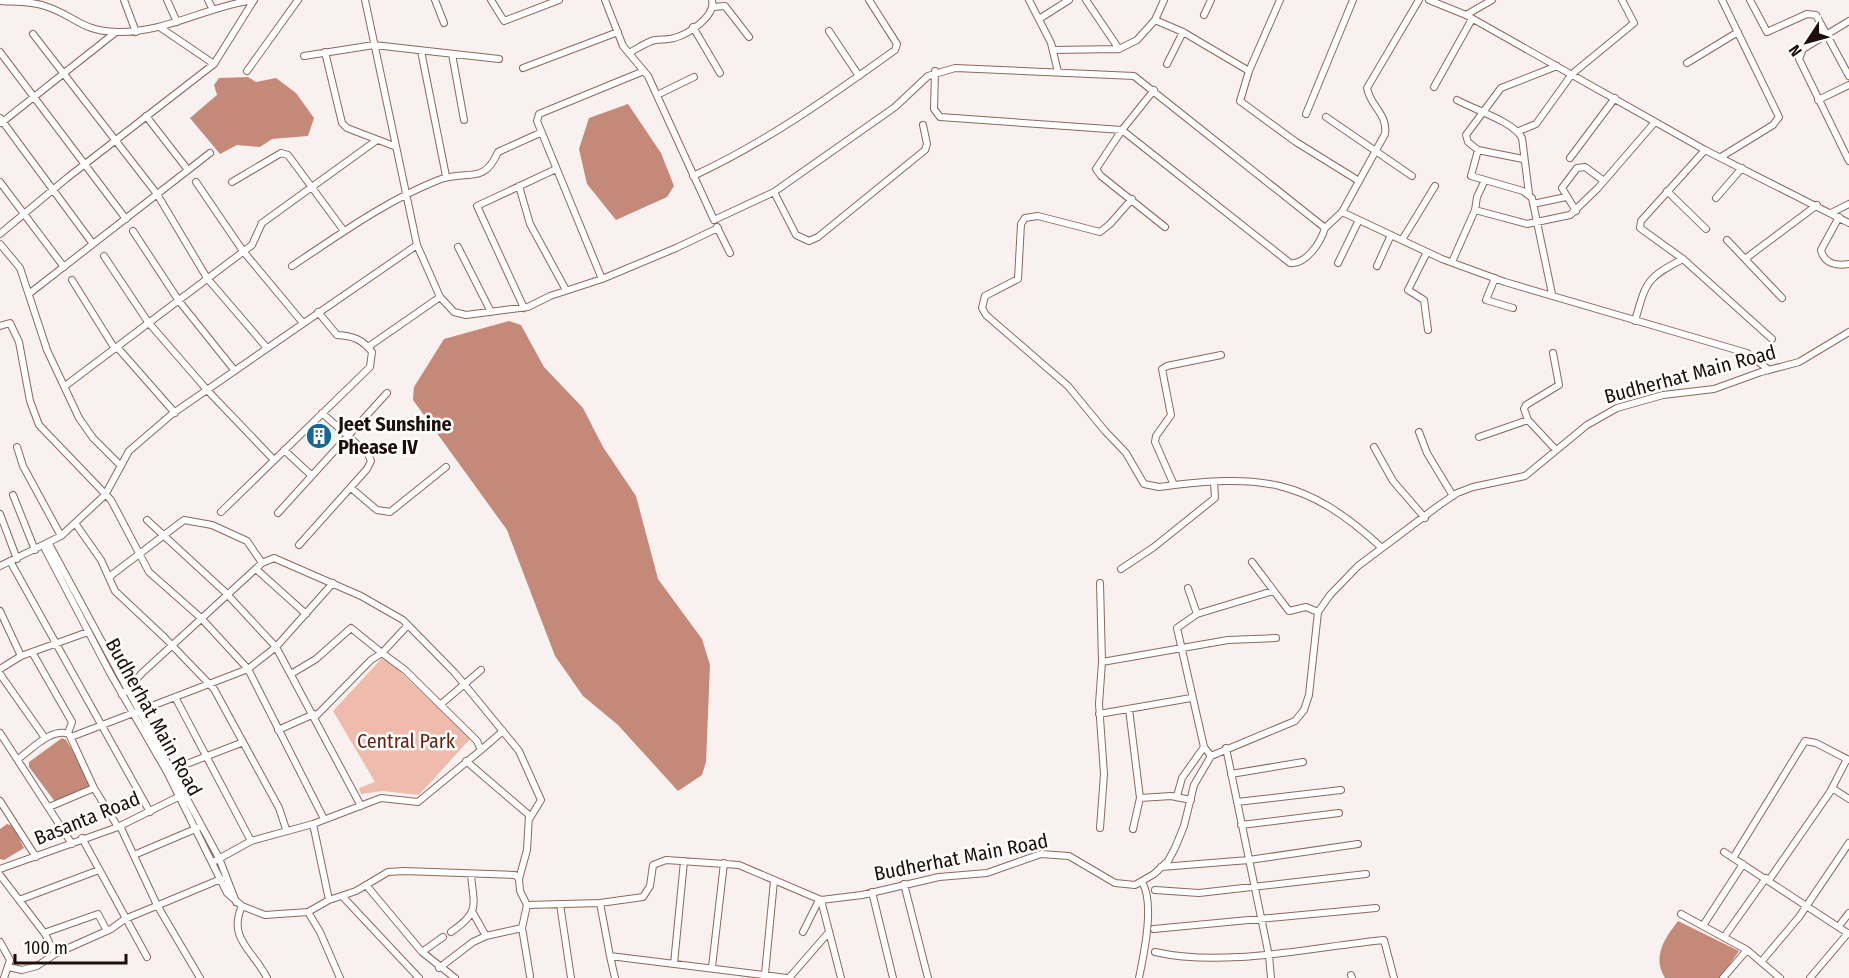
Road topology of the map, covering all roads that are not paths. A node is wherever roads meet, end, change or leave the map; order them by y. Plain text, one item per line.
1 (124, 0) edge
2 (167, 0) edge
3 (208, 0) edge
4 (254, 0) edge
5 (298, 0) edge
6 (365, 0) edge
7 (435, 0) edge
8 (491, 0) edge
9 (560, 0) edge
10 (605, 0) edge
11 (870, 0) edge
12 (1029, 0) edge
13 (1069, 0) edge
14 (1086, 0) edge
15 (1164, 0) edge
16 (1211, 0) edge
17 (1280, 0) edge
18 (1353, 0) edge
19 (1419, 0) edge
20 (1429, 0) edge
21 (1492, 0) edge
22 (1622, 0) edge
23 (1722, 0) edge
24 (1750, 0) edge
25 (0, 1) edge
26 (44, 3) edge
27 (712, 4) edge
28 (213, 10) junction
29 (1204, 15) dead end
30 (1466, 15) junction
31 (1039, 19) junction
32 (1472, 19) junction
33 (1155, 20) junction
34 (1849, 21) edge
35 (177, 22) junction
36 (444, 23) dead end
37 (693, 27) junction
38 (161, 28) junction
39 (829, 31) dead end
40 (116, 32) junction
41 (136, 32) junction
42 (618, 32) junction
43 (1183, 32) junction
44 (1738, 32) junction
45 (33, 34) dead end
46 (1827, 34) junction
47 (749, 37) dead end
48 (374, 45) junction
49 (1119, 49) junction
50 (1053, 50) junction
51 (421, 51) junction
52 (0, 52) edge
53 (325, 52) junction
54 (629, 53) junction
55 (452, 54) junction
56 (304, 56) dead end
57 (499, 58) dead end
58 (1687, 63) dead end
59 (214, 64) junction
60 (1167, 64) dead end
61 (1557, 66) junction
62 (523, 68) dead end
63 (644, 70) junction
64 (247, 71) dead end
65 (935, 71) junction
66 (1249, 71) junction
67 (1058, 72) junction
68 (720, 73) dead end
69 (1572, 74) junction
70 (65, 75) junction
71 (859, 76) junction
72 (1849, 76) edge
73 (694, 77) dead end
74 (1849, 85) edge
75 (1434, 87) dead end
76 (1155, 90) junction
77 (657, 95) junction
78 (35, 97) junction
79 (1615, 98) junction
80 (1457, 100) dead end
81 (1818, 100) junction
82 (1306, 114) dead end
83 (1480, 114) junction
84 (146, 116) junction
85 (1326, 117) dead end
86 (464, 120) dead end
87 (1, 122) edge
88 (1655, 122) junction
89 (924, 125) dead end
90 (1122, 130) junction
91 (1519, 131) junction
92 (540, 133) junction
93 (116, 140) junction
94 (377, 140) junction
95 (394, 146) junction
96 (1377, 150) junction
97 (1478, 150) junction
98 (1705, 150) junction
99 (210, 153) dead end
100 (1721, 157) junction
101 (1570, 158) dead end
102 (1523, 159) junction
103 (1849, 161) edge
104 (86, 163) junction
105 (1743, 168) junction
106 (556, 169) junction
107 (188, 170) junction
108 (447, 176) junction
109 (693, 176) junction
110 (1412, 176) dead end
111 (1485, 180) junction
112 (1359, 181) junction
113 (1604, 181) junction
114 (0, 182) edge
115 (195, 182) dead end
116 (232, 182) dead end
117 (519, 186) junction
118 (1435, 186) dead end
119 (313, 188) junction
120 (54, 189) junction
121 (1667, 191) junction
122 (774, 192) junction
123 (405, 193) junction
124 (157, 194) junction
125 (1529, 194) junction
126 (1566, 197) junction
127 (1716, 198) dead end
128 (1131, 199) junction
129 (1533, 204) junction
130 (1849, 204) edge
131 (1817, 206) junction
132 (1475, 210) junction
133 (1576, 211) junction
134 (1342, 212) junction
135 (24, 213) junction
136 (1831, 213) junction
137 (1839, 217) junction
138 (126, 219) junction
139 (714, 220) junction
140 (1359, 220) junction
141 (1537, 222) junction
142 (1849, 223) edge
143 (1165, 227) dead end
144 (718, 228) junction
145 (1325, 228) junction
146 (1706, 229) dead end
147 (133, 231) dead end
148 (344, 231) junction
149 (0, 234) edge
150 (1391, 235) junction
151 (1402, 240) junction
152 (1727, 240) dead end
153 (0, 244) edge
154 (93, 244) junction
155 (417, 245) junction
156 (458, 247) dead end
157 (243, 251) junction
158 (1427, 252) junction
159 (730, 253) dead end
160 (104, 256) dead end
161 (1683, 259) junction
162 (1745, 259) junction
163 (1452, 262) junction
164 (1338, 263) dead end
165 (1849, 264) edge
166 (292, 266) dead end
167 (1377, 266) dead end
168 (64, 267) junction
169 (207, 278) junction
170 (1495, 278) junction
171 (602, 279) junction
172 (72, 280) dead end
173 (566, 290) junction
174 (30, 292) junction
175 (1552, 294) junction
176 (440, 297) junction
177 (1782, 298) dead end
178 (179, 301) junction
179 (524, 308) junction
180 (1513, 308) dead end
181 (318, 312) junction
182 (491, 312) junction
183 (1635, 321) junction
184 (148, 322) junction
185 (303, 323) junction
186 (0, 326) edge
187 (1428, 330) dead end
188 (1849, 332) edge
189 (1772, 339) dead end
190 (368, 347) junction
191 (116, 348) junction
192 (267, 348) junction
193 (1554, 353) dead end
194 (1221, 355) dead end
195 (1768, 370) junction
196 (235, 371) junction
197 (64, 386) junction
198 (208, 391) junction
199 (387, 393) dead end
200 (175, 413) junction
201 (322, 413) junction
202 (1528, 420) junction
203 (1419, 432) dead end
204 (349, 437) junction
205 (1479, 437) dead end
206 (16, 447) dead end
207 (1374, 447) dead end
208 (284, 450) junction
209 (1556, 450) junction
210 (274, 460) junction
211 (120, 465) junction
212 (446, 467) dead end
213 (311, 475) junction
214 (1214, 482) junction
215 (1174, 485) junction
216 (351, 488) junction
217 (1451, 493) junction
218 (13, 495) dead end
219 (105, 495) junction
220 (221, 512) dead end
221 (278, 513) dead end
222 (0, 514) edge
223 (1425, 518) junction
224 (147, 520) dead end
225 (75, 523) junction
226 (163, 534) junction
227 (61, 536) junction
228 (46, 545) junction
229 (298, 545) dead end
230 (1382, 548) junction
231 (35, 550) junction
232 (140, 554) junction
233 (17, 558) junction
234 (10, 561) junction
235 (1252, 562) dead end
236 (261, 563) junction
237 (0, 566) edge
238 (256, 569) junction
239 (1121, 569) dead end
240 (110, 577) junction
241 (333, 583) junction
242 (1100, 583) dead end
243 (1188, 588) dead end
244 (1273, 591) junction
245 (228, 595) junction
246 (0, 611) edge
247 (1318, 612) junction
248 (306, 614) junction
249 (1197, 614) junction
250 (201, 618) junction
251 (408, 625) junction
252 (88, 632) junction
253 (1276, 638) dead end
254 (55, 645) junction
255 (173, 645) junction
256 (276, 647) junction
257 (1181, 649) junction
258 (32, 652) junction
259 (382, 653) junction
260 (21, 656) junction
261 (1102, 662) junction
262 (248, 669) junction
263 (0, 671) edge
264 (479, 671) dead end
265 (291, 674) junction
266 (466, 680) junction
267 (210, 683) junction
268 (129, 688) junction
269 (123, 695) junction
270 (175, 697) junction
271 (1191, 698) junction
272 (440, 705) junction
273 (1129, 709) junction
274 (136, 712) junction
275 (1099, 714) junction
276 (314, 716) junction
277 (102, 725) junction
278 (278, 730) junction
279 (503, 731) junction
280 (0, 733) edge
281 (70, 735) junction
282 (45, 738) junction
283 (241, 743) junction
284 (1204, 747) junction
285 (1226, 748) junction
286 (481, 750) junction
287 (1211, 756) junction
288 (208, 757) junction
289 (18, 759) junction
290 (1848, 760) edge
291 (466, 761) junction
292 (1303, 762) dead end
293 (170, 771) junction
294 (1231, 774) junction
295 (94, 788) junction
296 (1832, 788) junction
297 (1341, 790) dead end
298 (182, 795) junction
299 (1177, 796) junction
300 (1140, 798) junction
301 (1849, 799) edge
302 (1191, 800) junction
303 (0, 801) edge
304 (1237, 802) junction
305 (361, 806) junction
306 (49, 807) junction
307 (150, 812) junction
308 (1339, 813) dead end
309 (530, 818) junction
310 (324, 819) junction
311 (313, 824) junction
312 (1242, 825) junction
313 (119, 826) junction
314 (199, 827) junction
315 (1100, 828) dead end
316 (286, 829) junction
317 (1133, 829) dead end
318 (82, 838) junction
319 (251, 841) junction
320 (1849, 843) edge
321 (72, 844) junction
322 (1358, 844) dead end
323 (1724, 852) dead end
324 (134, 855) junction
325 (36, 857) junction
326 (1733, 858) junction
327 (216, 860) junction
328 (1249, 860) junction
329 (684, 861) junction
330 (724, 863) junction
331 (1743, 864) junction
332 (1161, 867) junction
333 (0, 869) edge
334 (99, 870) junction
335 (471, 874) junction
336 (1366, 874) dead end
337 (0, 875) edge
338 (227, 876) junction
339 (519, 879) junction
340 (1767, 879) junction
341 (220, 880) junction
342 (774, 881) junction
343 (1142, 882) junction
344 (904, 884) junction
345 (366, 885) junction
346 (1254, 888) junction
347 (1155, 890) dead end
348 (872, 892) junction
349 (345, 896) junction
350 (20, 900) junction
351 (329, 900) junction
352 (820, 900) junction
353 (600, 903) junction
354 (239, 904) junction
355 (560, 904) junction
356 (1807, 904) junction
357 (157, 905) junction
358 (527, 905) junction
359 (1376, 908) dead end
360 (308, 912) junction
361 (472, 912) junction
362 (1849, 913) edge
363 (1681, 914) dead end
364 (125, 920) junction
365 (1261, 921) junction
366 (1704, 924) junction
367 (1839, 926) junction
368 (522, 928) junction
369 (1154, 929) dead end
370 (107, 931) junction
371 (451, 932) dead end
372 (803, 932) dead end
373 (829, 932) junction
374 (44, 933) junction
375 (1848, 933) edge
376 (486, 936) junction
377 (443, 937) dead end
378 (1724, 937) junction
379 (0, 943) edge
380 (1747, 950) junction
381 (422, 952) junction
382 (1155, 952) dead end
383 (55, 954) junction
384 (610, 956) junction
385 (1269, 956) junction
386 (147, 957) dead end
387 (1761, 962) junction
388 (674, 964) junction
389 (8, 967) junction
390 (712, 967) junction
391 (439, 968) junction
392 (765, 974) junction
393 (530, 976) dead end
394 (417, 977) edge
395 (4, 978) edge
396 (200, 978) edge
397 (267, 978) edge
398 (340, 978) edge
399 (455, 978) edge
400 (571, 978) edge
401 (615, 978) edge
402 (788, 978) edge
403 (841, 978) edge
404 (893, 978) edge
405 (928, 978) edge
406 (1140, 978) edge
407 (1271, 978) edge
408 (1394, 978) edge
409 (1723, 978) edge
410 (1780, 978) edge
411 (1810, 978) edge

1 - 41 street
2 - 35 street
3 - 28 street
4 - 28 street
4 - 59 street
5 - 64 street
6 - 48 street
7 - 36 street
8 - 9 street
10 - 42 street
11 - 71 street
12 - 31 street
13 - 31 street
14 - 49 street
15 - 33 street
16 - 29 street
17 - 66 street
18 - 82 street
19 - 96 street
20 - 30 street
21 - 30 street
22 - 69 street
23 - 44 street
24 - 46 street
25 - 26 street
26 - 40 street
27 - 37 street
27 - 47 street
28 - 35 street
30 - 32 street
31 - 50 street
32 - 61 street
32 - 75 street
33 - 43 street
33 - 49 street
34 - 46 street
35 - 38 street
37 - 54 street
37 - 68 street
38 - 41 street
38 - 59 street
39 - 71 street
40 - 41 street
40 - 70 street
42 - 54 street
42 - 62 street
43 - 60 street
43 - 66 street
44 - 58 street
44 - 100 street
45 - 70 street
46 - 72 street
46 - 81 street
48 - 51 street
48 - 53 street
48 - 95 street
49 - 50 street
50 - 67 street
51 - 55 street
51 - 108 street
52 - 78 street
53 - 56 street
53 - 94 street
54 - 63 street
55 - 57 street
55 - 86 street
59 - 84 street
61 - 69 street
61 - 83 street
63 - 77 street
63 - 92 street
65 - 67 street
65 - 90 street
65 - 122 street
66 - 112 street
67 - 76 street
69 - 79 street
69 - 91 street
70 - 78 street
70 - 93 street
71 - 109 street
73 - 77 street
74 - 81 street
76 - 90 street
76 - 145 street
77 - 109 street
78 - 87 street
78 - 104 street
79 - 88 street
79 - 101 street
80 - 83 street
81 - 103 street
83 - 91 street
83 - 97 street
84 - 93 street
84 - 107 street
85 - 96 street
87 - 120 street
88 - 98 street
88 - 113 street
89 - 122 street
90 - 128 street
90 - 145 street
91 - 102 street
92 - 106 street
92 - 108 street
93 - 104 street
93 - 124 street
94 - 95 street
94 - 119 street
95 - 123 street
96 - 110 street
96 - 112 street
97 - 102 street
97 - 111 street
98 - 100 street
98 - 121 street
99 - 107 street
100 - 105 street
102 - 125 street
104 - 120 street
104 - 138 street
105 - 127 street
105 - 131 street
106 - 117 street
106 - 171 street
107 - 124 street
108 - 123 street
109 - 139 street
111 - 125 street
111 - 132 street
112 - 134 street
113 - 126 street
113 - 133 street
114 - 135 street
115 - 157 street
116 - 119 street
117 - 173 street
117 - 179 street
118 - 151 street
119 - 148 street
119 - 157 street
120 - 135 street
120 - 154 street
121 - 146 street
121 - 161 street
122 - 139 street
123 - 148 street
123 - 155 street
124 - 138 street
124 - 169 street
125 - 129 street
126 - 129 street
126 - 133 street
128 - 143 street
128 - 215 street
129 - 141 street
130 - 136 street
131 - 136 street
131 - 162 street
132 - 141 street
132 - 163 street
133 - 141 street
134 - 140 street
134 - 145 street
135 - 149 street
135 - 168 street
136 - 137 street
137 - 142 street
137 - 165 street
138 - 154 street
139 - 144 street
140 - 150 street
140 - 164 street
141 - 175 street
144 - 159 street
144 - 171 street
147 - 178 street
148 - 166 street
150 - 151 street
150 - 167 street
151 - 158 street
152 - 162 street
153 - 174 street
154 - 168 street
155 - 176 street
155 - 181 street
156 - 182 street
157 - 169 street
157 - 185 street
158 - 163 street
158 - 187 street
160 - 184 street
161 - 183 street
161 - 189 street
162 - 177 street
163 - 170 street
168 - 174 street
169 - 178 street
169 - 192 street
170 - 175 street
170 - 180 street
171 - 173 street
172 - 191 street
173 - 179 street
174 - 197 street
175 - 183 street
176 - 182 street
176 - 190 street
178 - 184 street
178 - 196 street
179 - 182 street
181 - 185 street
181 - 190 street
183 - 195 street
184 - 191 street
184 - 198 street
185 - 192 street
186 - 219 street
188 - 195 street, Budherhat Main Road
190 - 201 street
191 - 197 street
191 - 200 street
192 - 196 street
193 - 202 street
194 - 215 street
195 - 209 street, Budherhat Main Road
196 - 198 street
197 - 211 street
198 - 200 street
198 - 210 street
199 - 204 street
200 - 211 street
201 - 204 street
201 - 208 street
202 - 205 street
202 - 209 street
203 - 217 street
204 - 213 street
204 - 216 street
206 - 227 street
207 - 223 street
208 - 210 street
208 - 213 street
209 - 217 street, Budherhat Main Road
210 - 220 street
211 - 219 street
212 - 216 street
213 - 221 street
214 - 215 street
214 - 230 street
214 - 239 street
216 - 229 street
217 - 223 street, Budherhat Main Road
218 - 231 street
219 - 225 street
219 - 232 street
222 - 233 street
223 - 230 street, Budherhat Main Road
224 - 226 street
225 - 227 street
225 - 240 street
226 - 232 street
226 - 236 street
226 - 245 street
227 - 228 street
228 - 231 street
228 - 252 street, Budherhat Main Road
228 - 268 street, Budherhat Main Road
230 - 247 street, Budherhat Main Road
231 - 233 street
232 - 240 street
232 - 250 street
233 - 234 street
234 - 237 street
234 - 254 street
235 - 244 street
236 - 238 street
236 - 241 street
238 - 245 street
238 - 248 street
240 - 255 street
241 - 248 street
241 - 251 street
242 - 261 street
243 - 249 street
244 - 247 street
244 - 249 street
245 - 250 street
245 - 256 street
246 - 260 street
247 - 285 street
248 - 256 street
249 - 257 street
250 - 255 street
250 - 262 street
251 - 259 street
251 - 266 street
252 - 254 street
252 - 269 street, Budherhat Main Road
253 - 257 street
254 - 258 street
254 - 277 street
255 - 267 street
255 - 268 street
256 - 262 street
256 - 265 street
257 - 261 street
257 - 271 street
258 - 260 street
258 - 281 street
259 - 265 street
259 - 272 street
259 - 276 street
260 - 263 street
261 - 275 street
262 - 267 street
262 - 278 street
263 - 282 street
264 - 266 street
265 - 276 street
266 - 272 street
266 - 279 street
267 - 270 street
267 - 283 street
268 - 269 street
268 - 274 street, Budherhat Main Road
269 - 274 street, Budherhat Main Road
270 - 274 street
270 - 288 street
271 - 273 street
271 - 284 street
272 - 286 street
273 - 275 street
273 - 300 street
274 - 277 street
274 - 293 street, Budherhat Main Road
275 - 315 street
276 - 278 street
276 - 305 street
277 - 281 street
277 - 307 street
278 - 310 street
279 - 286 street
279 - 309 street
280 - 289 street
281 - 282 street
281 - 295 street
282 - 289 street
283 - 288 street
283 - 316 street
284 - 287 street
284 - 299 street
285 - 287 street
285 - 294 street
286 - 291 street
287 - 302 street
288 - 293 street
288 - 319 street
289 - 306 street
290 - 296 street
290 - 326 street
291 - 305 street
291 - 309 street
292 - 294 street
293 - 298 street, Budherhat Main Road
294 - 304 street
295 - 306 street
295 - 313 street
296 - 301 street
296 - 340 street
297 - 304 street
298 - 307 street, Basanta Road
298 - 314 street, Budherhat Main Road
299 - 300 street
299 - 302 street
300 - 317 street
302 - 332 street
303 - 325 street
304 - 312 street
305 - 310 street
306 - 321 street
307 - 313 street, Basanta Road
308 - 312 street
309 - 339 street
310 - 311 street
311 - 316 street
311 - 351 street
312 - 328 street
313 - 318 street, Basanta Road
313 - 324 street
314 - 324 street
314 - 327 street, Budherhat Main Road
316 - 319 street
318 - 321 street, Basanta Road
318 - 334 street
319 - 327 street
320 - 356 street
321 - 325 street, Basanta Road
322 - 328 street
323 - 326 street
324 - 357 street
325 - 333 street, Basanta Road
326 - 331 street
327 - 338 street, Budherhat Main Road
327 - 341 street, Budherhat Main Road
328 - 332 street
328 - 346 street
329 - 330 street
329 - 353 street
329 - 388 street
330 - 342 street
330 - 390 street
331 - 340 street
331 - 366 street
332 - 343 street
334 - 350 street
334 - 364 street
335 - 339 street
335 - 345 street
335 - 361 street
336 - 346 street
337 - 350 street
338 - 341 street
338 - 354 street, Budherhat Main Road
339 - 358 street
340 - 356 street
340 - 378 street
341 - 354 street, Budherhat Main Road
341 - 357 street
342 - 352 street
342 - 392 street
343 - 344 street, Budherhat Main Road
343 - 406 street
344 - 348 street, Budherhat Main Road
344 - 405 street
345 - 349 street
345 - 381 street
346 - 347 street
346 - 365 street
348 - 352 street, Budherhat Main Road
348 - 404 street
349 - 351 street
349 - 394 street
350 - 374 street
351 - 360 street
352 - 372 street
352 - 373 street
353 - 355 street
353 - 384 street
354 - 360 street
354 - 397 street
355 - 358 street
355 - 400 street
356 - 367 street
356 - 387 street
357 - 364 street
357 - 396 street
358 - 368 street
359 - 365 street
360 - 398 street
361 - 371 street
361 - 376 street
362 - 367 street
363 - 366 street
364 - 370 street
364 - 386 street
365 - 369 street
365 - 385 street
366 - 378 street
367 - 375 street
368 - 376 street
368 - 393 street
370 - 374 street
370 - 383 street
373 - 402 street
373 - 403 street
374 - 383 street
375 - 411 street
376 - 391 street
377 - 381 street
378 - 380 street
379 - 389 street
380 - 387 street
380 - 409 street
381 - 391 street
382 - 385 street
383 - 389 street
384 - 388 street
384 - 401 street
385 - 407 street
385 - 408 street
387 - 410 street
388 - 390 street
389 - 395 street
390 - 392 street
391 - 399 street
392 - 402 street

